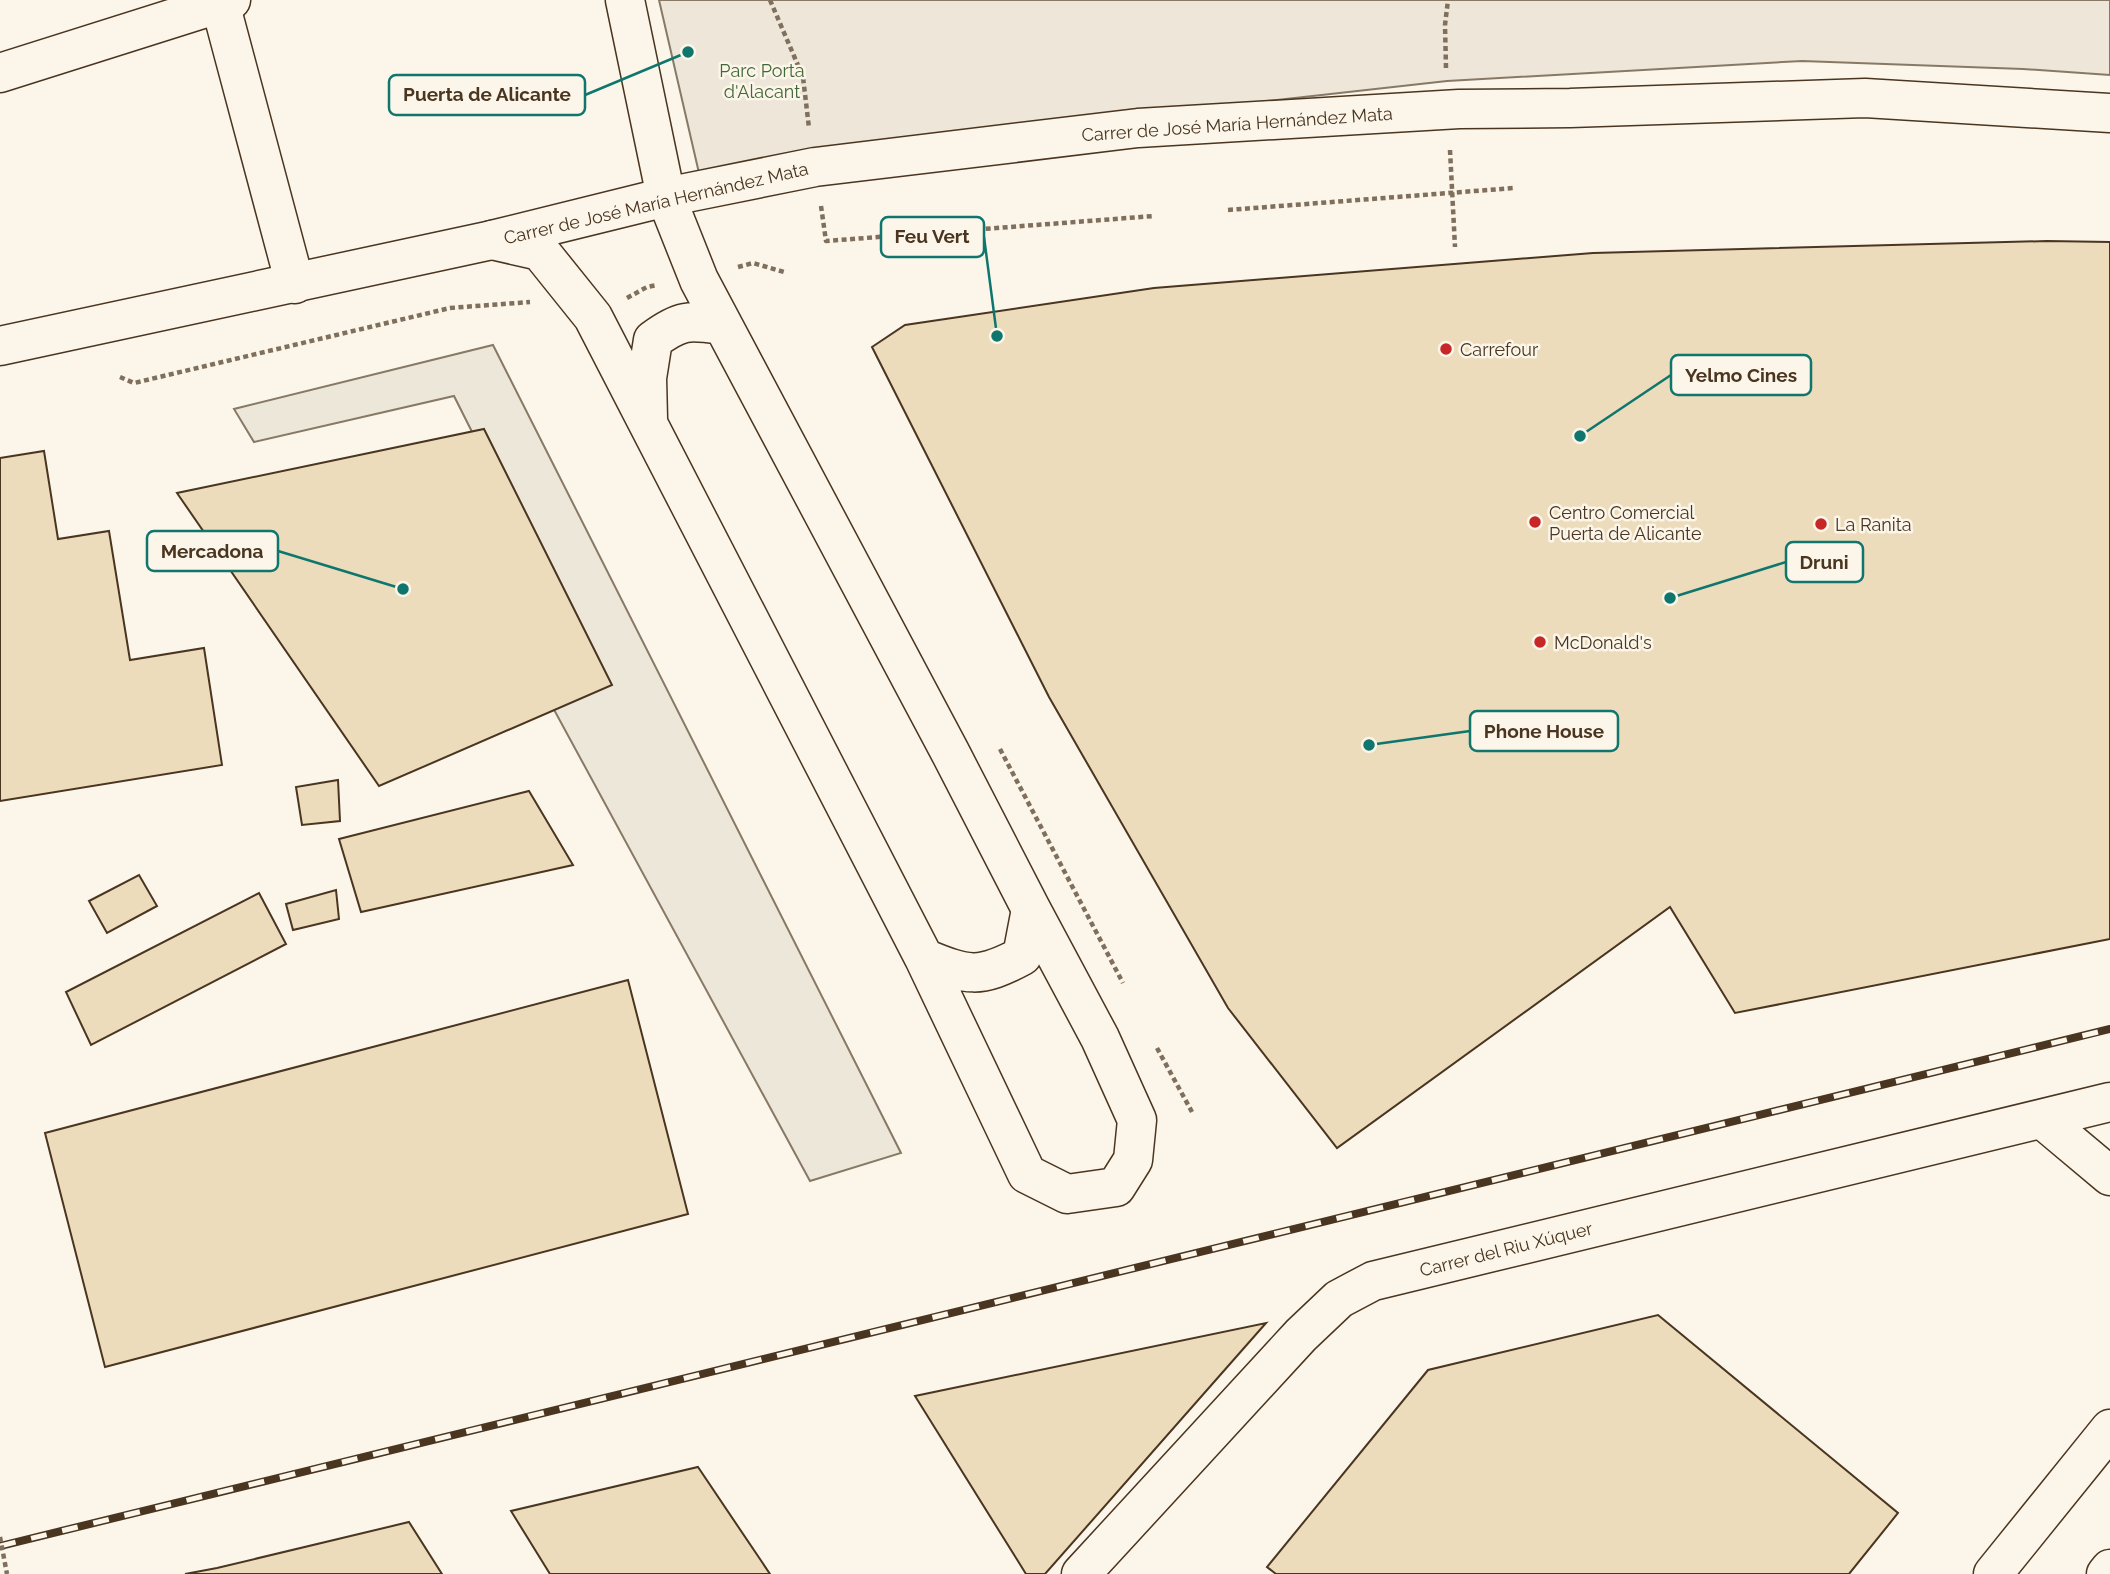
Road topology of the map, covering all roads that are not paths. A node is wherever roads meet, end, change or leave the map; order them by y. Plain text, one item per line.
1 (625, 0) edge
2 (225, 1) edge
3 (0, 73) edge
4 (2110, 113) edge
5 (666, 197) junction
6 (492, 240) junction
7 (295, 284) junction
8 (720, 325) junction
9 (0, 346) edge
10 (648, 422) junction
11 (1031, 909) junction
12 (924, 958) junction
13 (2110, 1102) edge
14 (2042, 1119) junction
15 (2110, 1176) edge
16 (2110, 1429) edge
17 (2110, 1569) edge
18 (1081, 1574) edge
19 (1993, 1574) edge
20 (2106, 1574) edge

1 - 5 street
2 - 3 street
2 - 7 street
4 - 5 street, Carrer de José María Hernández Mata
5 - 6 street, Carrer de José María Hernández Mata
5 - 8 street
6 - 7 street, Carrer de José María Hernández Mata
6 - 10 street
7 - 9 street, Carrer de José María Hernández Mata
8 - 10 street
8 - 11 street
10 - 12 street
11 - 12 street
11 - 12 street
13 - 14 street, Carrer del Riu Xúquer
14 - 15 street
14 - 18 street, Carrer del Riu Xúquer
16 - 19 street
17 - 20 street

